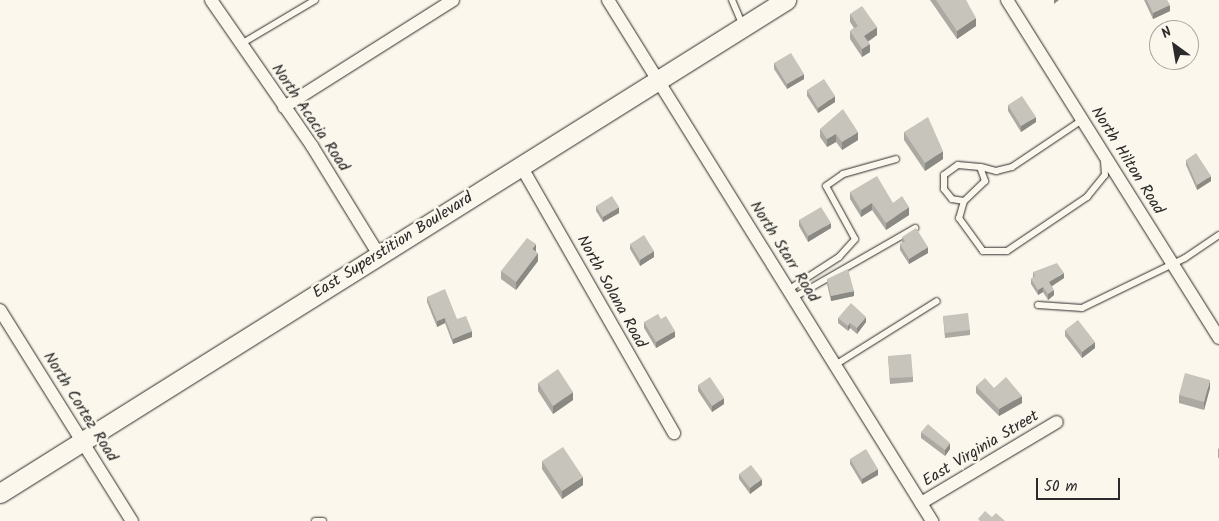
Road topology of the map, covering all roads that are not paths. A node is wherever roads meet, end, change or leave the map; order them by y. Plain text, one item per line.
1 (211, 0) edge
2 (316, 0) edge
3 (453, 0) edge
4 (608, 0) edge
5 (732, 0) edge
6 (1007, 0) edge
7 (784, 1) edge
8 (743, 27) junction
9 (239, 45) junction
10 (658, 81) junction
11 (284, 107) junction
12 (1082, 120) junction
13 (1103, 154) junction
14 (896, 159) dead end
15 (521, 166) junction
16 (980, 167) junction
17 (964, 201) junction
18 (915, 228) edge
19 (1219, 235) edge
20 (379, 255) junction
21 (1172, 263) junction
22 (791, 294) junction
23 (937, 301) dead end
24 (1038, 305) dead end
25 (0, 310) edge
26 (1219, 338) edge
27 (835, 365) junction
28 (1057, 422) dead end
29 (674, 434) dead end
30 (82, 441) junction
31 (0, 493) edge
32 (926, 515) edge
33 (132, 521) edge
34 (315, 521) edge
35 (323, 521) edge

1 - 9 street, North Acacia Road
2 - 9 lane
3 - 11 street
4 - 10 street, North Starr Road
5 - 8 lane
6 - 12 street, North Hilton Road
7 - 8 main road, East Superstition Boulevard
8 - 10 main road, East Superstition Boulevard
9 - 11 street, North Acacia Road
10 - 15 main road, East Superstition Boulevard
10 - 22 street, North Starr Road
11 - 20 street, North Acacia Road
12 - 13 street, North Hilton Road
12 - 16 lane
13 - 17 lane
13 - 21 street, North Hilton Road
14 - 22 lane
15 - 20 main road, East Superstition Boulevard
15 - 29 street, North Solana Road
16 - 17 lane
16 - 17 lane
18 - 22 lane
19 - 21 lane
20 - 30 main road, East Superstition Boulevard
21 - 24 lane
21 - 26 street, North Hilton Road
22 - 27 street, North Starr Road
23 - 27 lane
25 - 30 street, North Cortez Road
27 - 32 street, North Starr Road
28 - 32 street, East Virginia Street
30 - 31 main road, East Superstition Boulevard
30 - 33 street, North Cortez Road
34 - 35 lane

